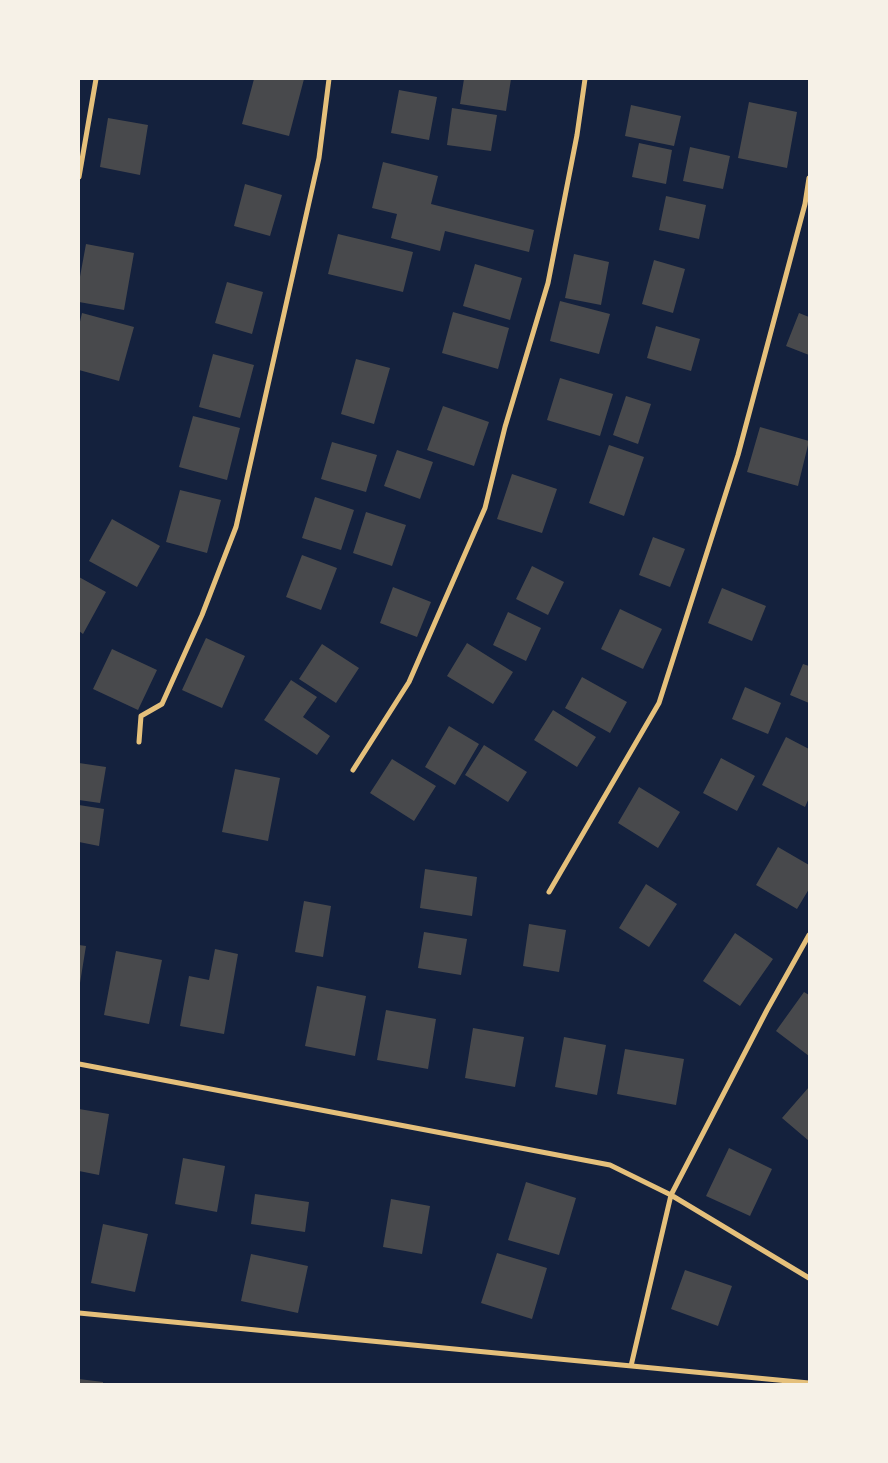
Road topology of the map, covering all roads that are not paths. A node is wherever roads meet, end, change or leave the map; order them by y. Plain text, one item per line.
1 (96, 79) edge
2 (329, 79) edge
3 (585, 79) edge
4 (79, 176) edge
5 (809, 178) edge
6 (139, 742) dead end
7 (353, 770) dead end
8 (549, 892) dead end
9 (809, 934) edge
10 (79, 1064) edge
11 (671, 1195) junction
12 (809, 1278) edge
13 (79, 1313) edge
14 (631, 1366) junction
15 (809, 1383) edge

1 - 4 street
2 - 6 street
3 - 7 street
5 - 8 street
9 - 11 street
10 - 11 street
11 - 12 street
11 - 14 street
13 - 14 street
14 - 15 street

